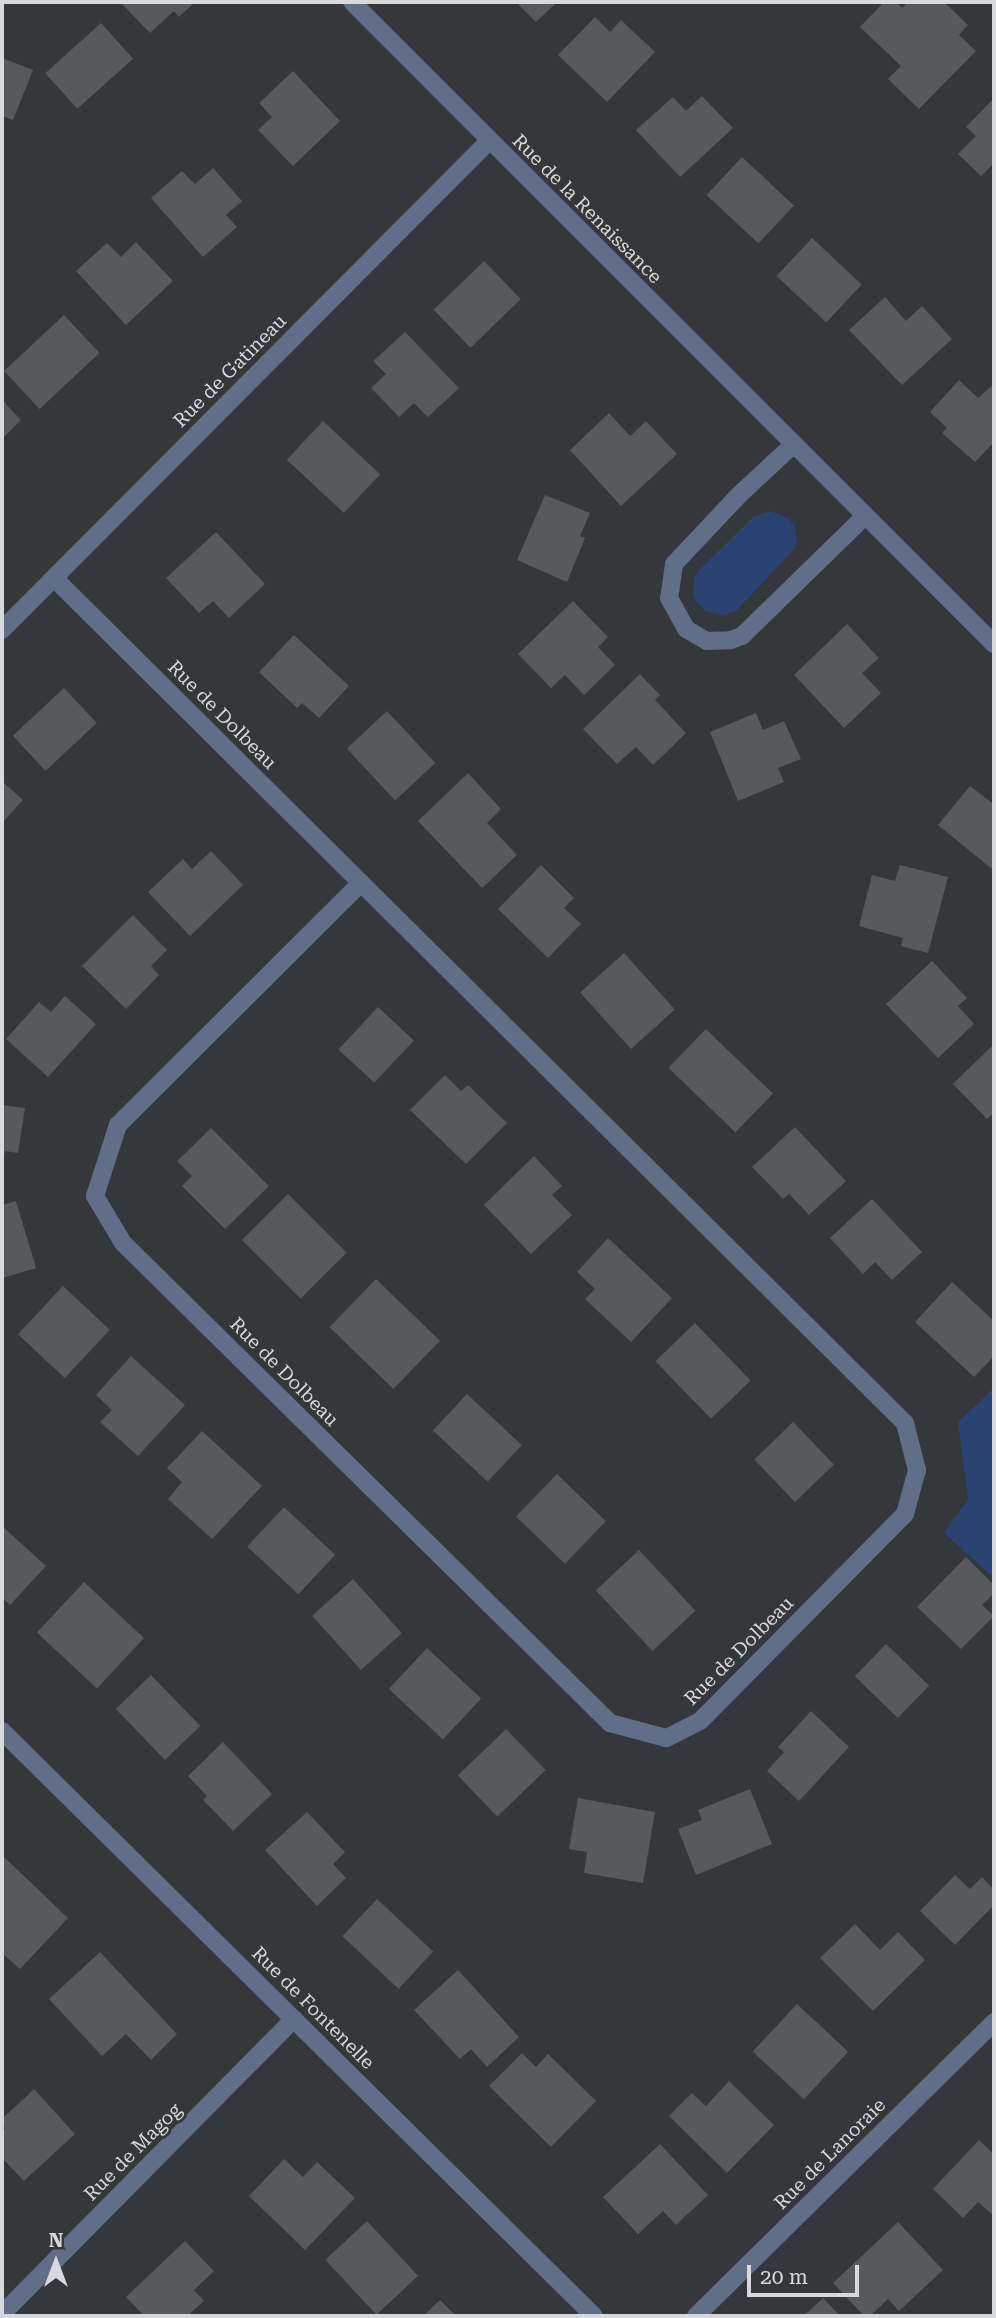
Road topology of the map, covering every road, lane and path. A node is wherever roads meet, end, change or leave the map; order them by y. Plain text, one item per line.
1 (352, 2) edge
2 (489, 141) junction
3 (794, 444) junction
4 (865, 516) junction
5 (54, 578) junction
6 (2, 630) edge
7 (994, 644) edge
8 (361, 883) junction
9 (2, 1731) edge
10 (294, 2019) junction
11 (994, 2022) edge
12 (2, 2314) edge
13 (594, 2316) edge
14 (696, 2316) edge

1 - 2 street, Rue de la Renaissance
2 - 3 street, Rue de la Renaissance
2 - 5 street, Rue de Gatineau
3 - 4 street, Rue de la Renaissance
3 - 4 street
4 - 7 street, Rue de la Renaissance
5 - 6 street, Rue de Gatineau
5 - 8 street, Rue de Dolbeau
8 - 8 street, Rue de Dolbeau
9 - 10 street, Rue de Fontenelle
10 - 12 street, Rue de Magog
10 - 13 street, Rue de Fontenelle
11 - 14 street, Rue de Lanoraie

